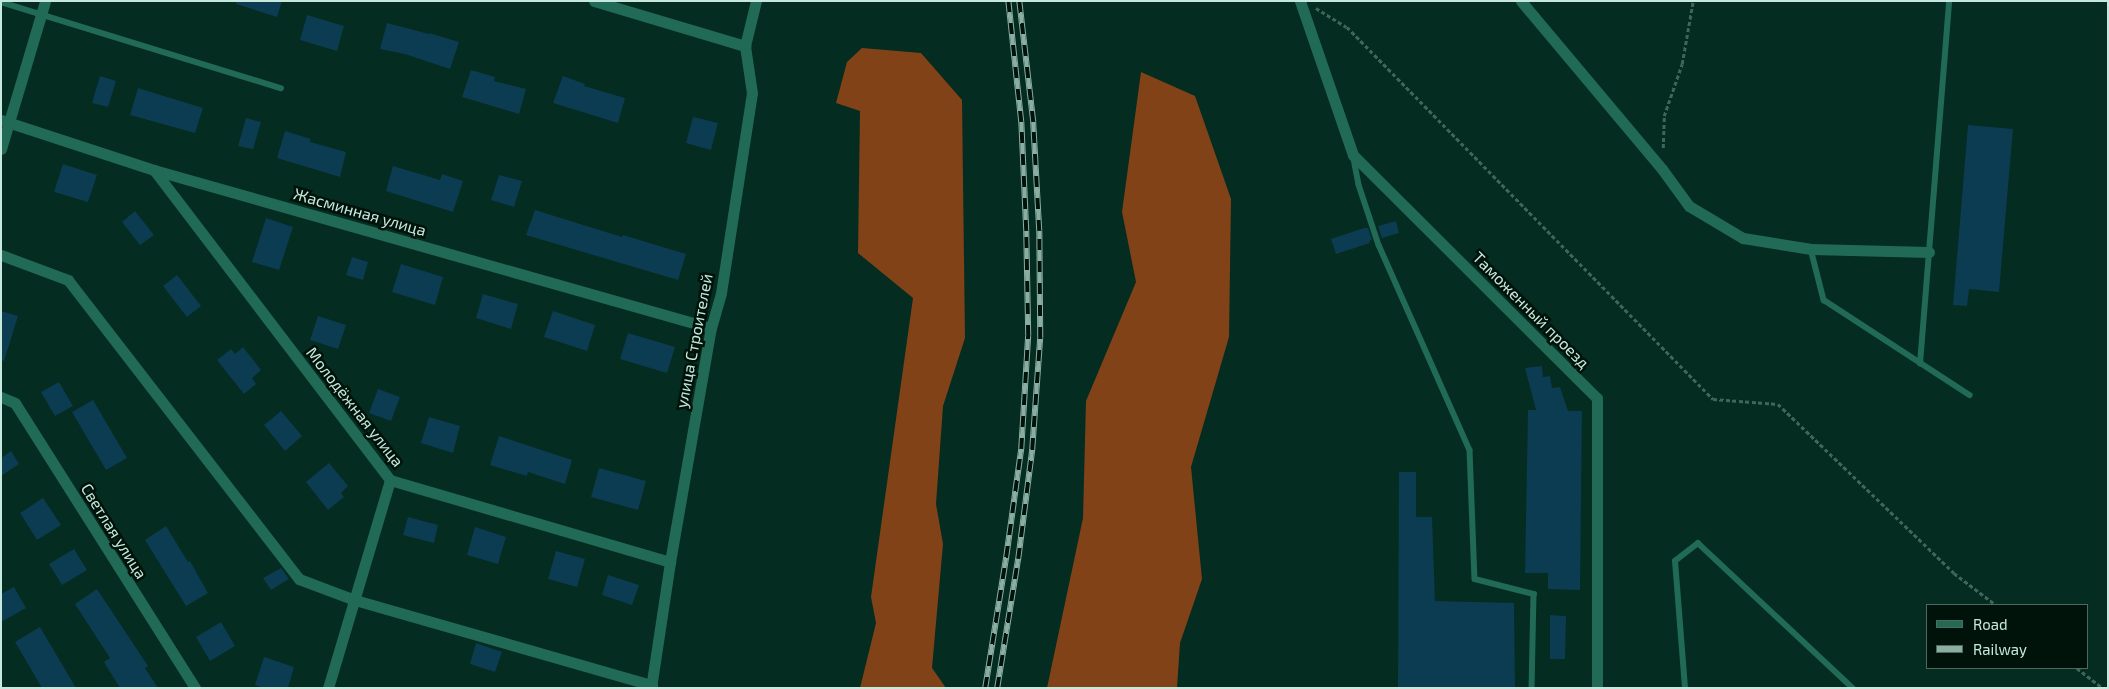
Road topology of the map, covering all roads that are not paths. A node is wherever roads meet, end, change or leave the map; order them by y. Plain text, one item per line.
1 (45, 1) edge
2 (594, 1) edge
3 (756, 1) edge
4 (1300, 1) edge
5 (1521, 1) edge
6 (1949, 1) edge
7 (1, 2) edge
8 (41, 14) junction
9 (745, 46) junction
10 (281, 88) dead end
11 (5, 122) edge
12 (1, 149) edge
13 (1353, 155) junction
14 (154, 170) junction
15 (1811, 249) junction
16 (1929, 252) junction
17 (1, 255) edge
18 (712, 328) junction
19 (1920, 364) junction
20 (1970, 395) dead end
21 (1, 397) edge
22 (390, 480) junction
23 (670, 562) junction
24 (354, 600) junction
25 (651, 686) edge
26 (195, 688) edge
27 (328, 688) edge
28 (1532, 688) edge
29 (1597, 688) edge
30 (1684, 688) edge
31 (1853, 688) edge

1 - 8 street
2 - 9 street
3 - 9 street, улица Строителей
4 - 13 street, Таможенный проезд
5 - 15 street
6 - 16 lane
7 - 8 lane
8 - 10 lane
8 - 11 street
9 - 18 street, улица Строителей
11 - 12 street
11 - 14 street, Жасминная улица
13 - 28 lane
13 - 29 street, Таможенный проезд
14 - 18 street, Жасминная улица
14 - 22 street, Молодёжная улица
15 - 16 street
15 - 19 lane
16 - 19 lane
17 - 24 street
18 - 23 street, улица Строителей
19 - 20 lane
21 - 26 street, Светлая улица
22 - 23 street, Молодёжная улица
22 - 24 street
23 - 25 street, улица Строителей
24 - 25 street
24 - 27 street
30 - 31 lane

